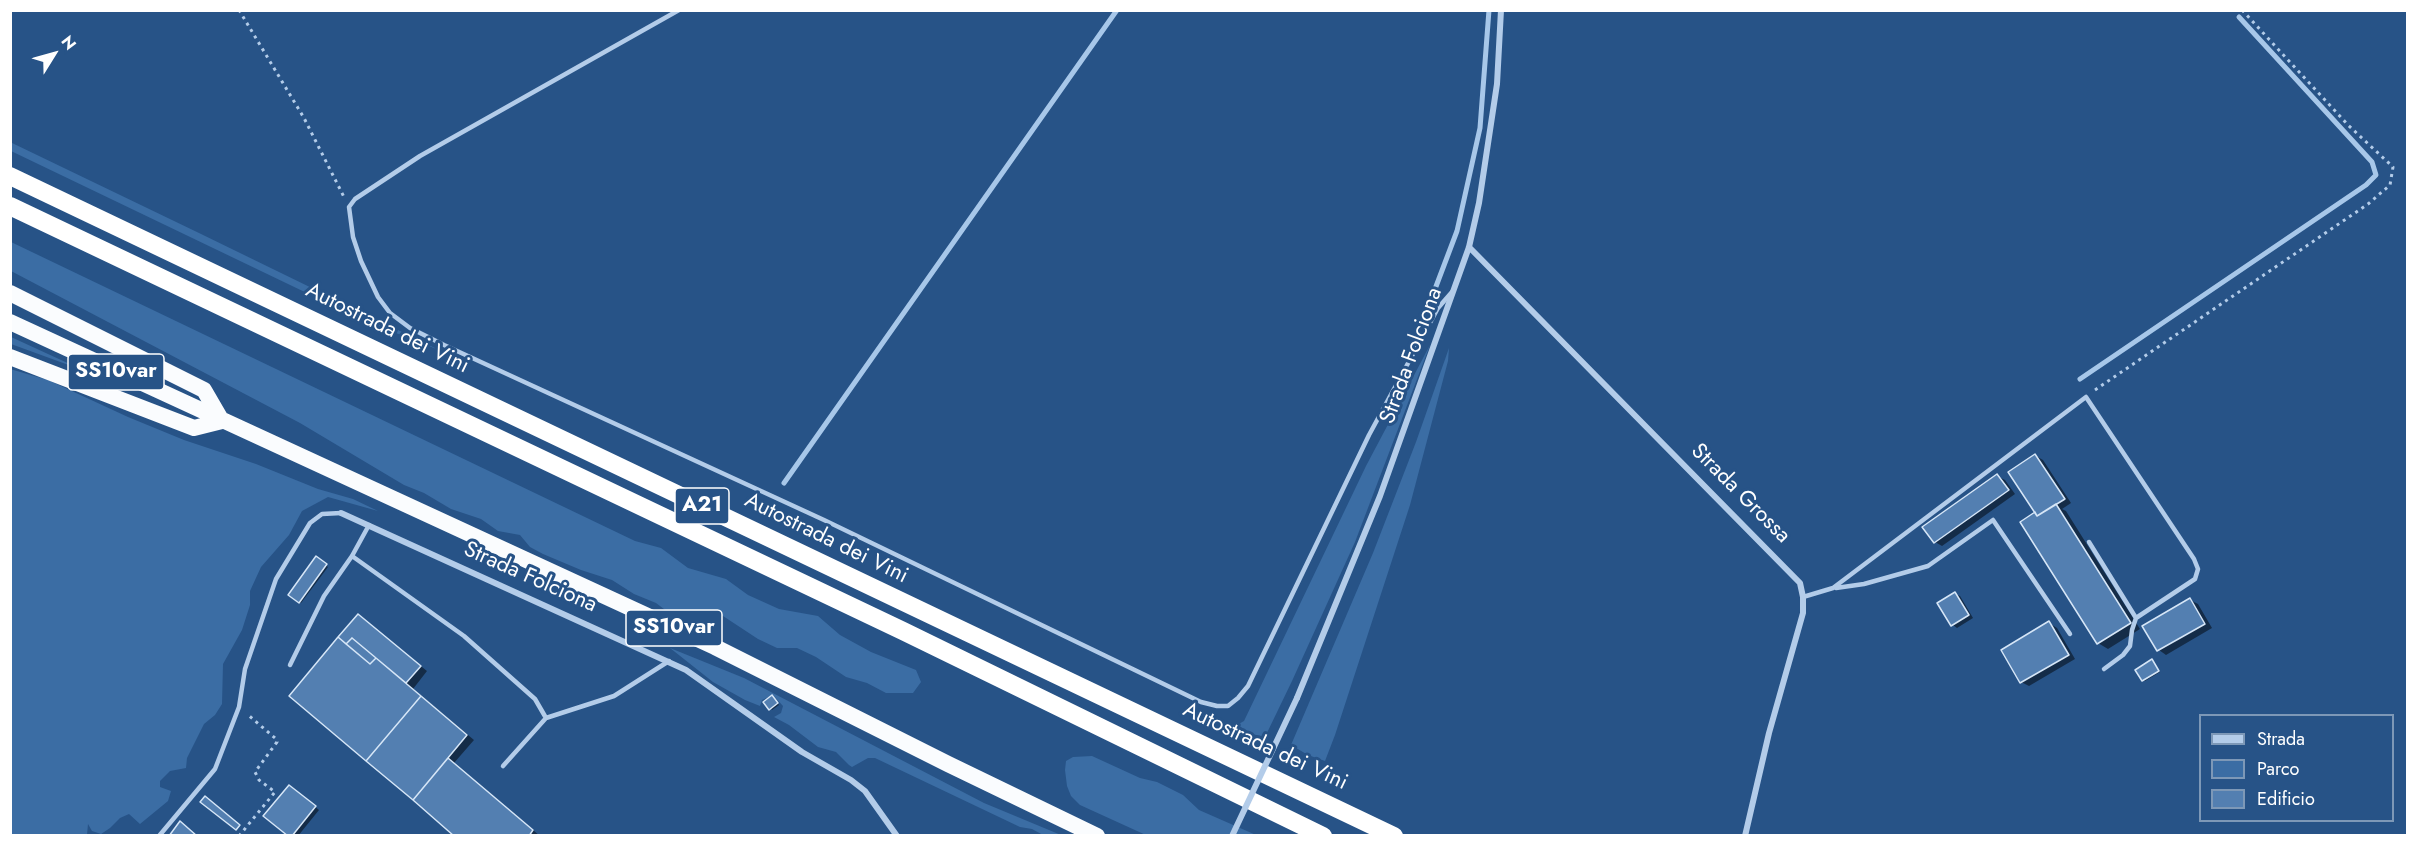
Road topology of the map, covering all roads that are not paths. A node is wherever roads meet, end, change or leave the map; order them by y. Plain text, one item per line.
1 (679, 10) edge
2 (1501, 10) edge
3 (10, 176) edge
4 (10, 206) edge
5 (1469, 247) junction
6 (1456, 288) junction
7 (10, 292) edge
8 (10, 322) edge
9 (10, 357) edge
10 (222, 421) junction
11 (341, 513) joint
12 (369, 525) junction
13 (2089, 542) dead end
14 (352, 556) junction
15 (1833, 588) junction
16 (1803, 597) junction
17 (2136, 618) junction
18 (2070, 634) dead end
19 (669, 661) junction
20 (290, 665) dead end
21 (2104, 669) dead end
22 (546, 718) junction
23 (503, 766) dead end
24 (159, 836) edge
25 (897, 836) edge
26 (1097, 836) edge
27 (1232, 836) edge
28 (1323, 836) edge
29 (1394, 836) edge
30 (1745, 836) edge

1 - 6 lane
2 - 5 street, Strada Folciona
3 - 29 highway, Autostrada dei Vini / A21
4 - 28 highway, A21
5 - 6 street, Strada Folciona
5 - 16 street, Strada Grossa
6 - 27 street, Strada Folciona, bridge
7 - 10 highway
8 - 10 highway, SS10var
9 - 10 highway
10 - 26 highway, SS10var
11 - 12 street, Strada Folciona
11 - 24 lane
12 - 14 lane
12 - 19 street, Strada Folciona
13 - 17 lane
14 - 20 lane
14 - 22 lane
15 - 16 lane
15 - 17 lane
15 - 18 lane
16 - 30 street
17 - 21 lane
19 - 22 lane
19 - 25 street, Strada Folciona
22 - 23 lane

